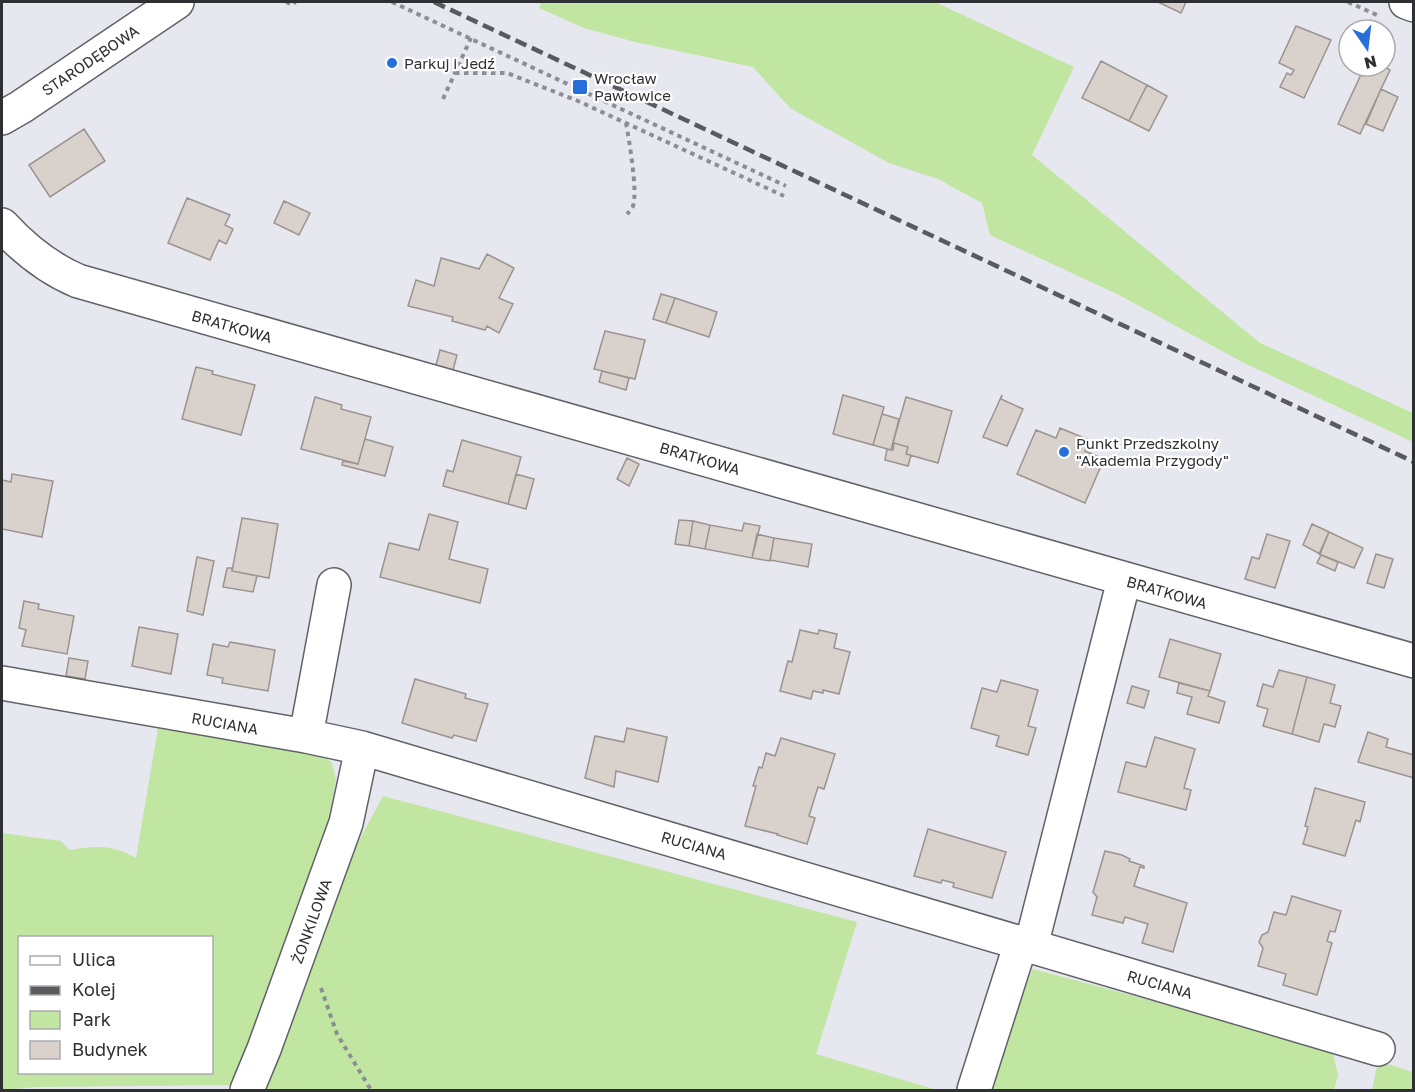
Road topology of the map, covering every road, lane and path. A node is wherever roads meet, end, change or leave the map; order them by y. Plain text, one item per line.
1 (177, 2) edge
2 (286, 2) edge
3 (295, 2) edge
4 (392, 2) edge
5 (1406, 2) edge
6 (1413, 5) edge
7 (471, 38) junction
8 (455, 73) junction
9 (442, 99) dead end
10 (2, 118) edge
11 (626, 123) junction
12 (786, 186) dead end
13 (784, 196) dead end
14 (627, 214) dead end
15 (2, 225) edge
16 (1124, 580) junction
17 (334, 585) dead end
18 (1413, 661) edge
19 (2, 683) edge
20 (306, 736) junction
21 (362, 748) junction
22 (304, 939) junction
23 (1026, 945) junction
24 (1378, 1049) dead end
25 (247, 1090) edge
26 (371, 1090) edge
27 (974, 1090) edge

1 - 10 street, STARODĘBOWA
2 - 3 path
4 - 7 path
5 - 6 street
7 - 8 path
7 - 12 path
8 - 9 path
8 - 11 path
11 - 13 path
11 - 14 path
15 - 16 street, BRATKOWA
16 - 18 street, BRATKOWA
16 - 23 street
17 - 20 street
19 - 20 street, RUCIANA
20 - 21 street, RUCIANA
21 - 22 street, ŻONKILOWA
21 - 23 street, RUCIANA
22 - 25 street, ŻONKILOWA
22 - 26 path
23 - 24 street, RUCIANA
23 - 27 street

